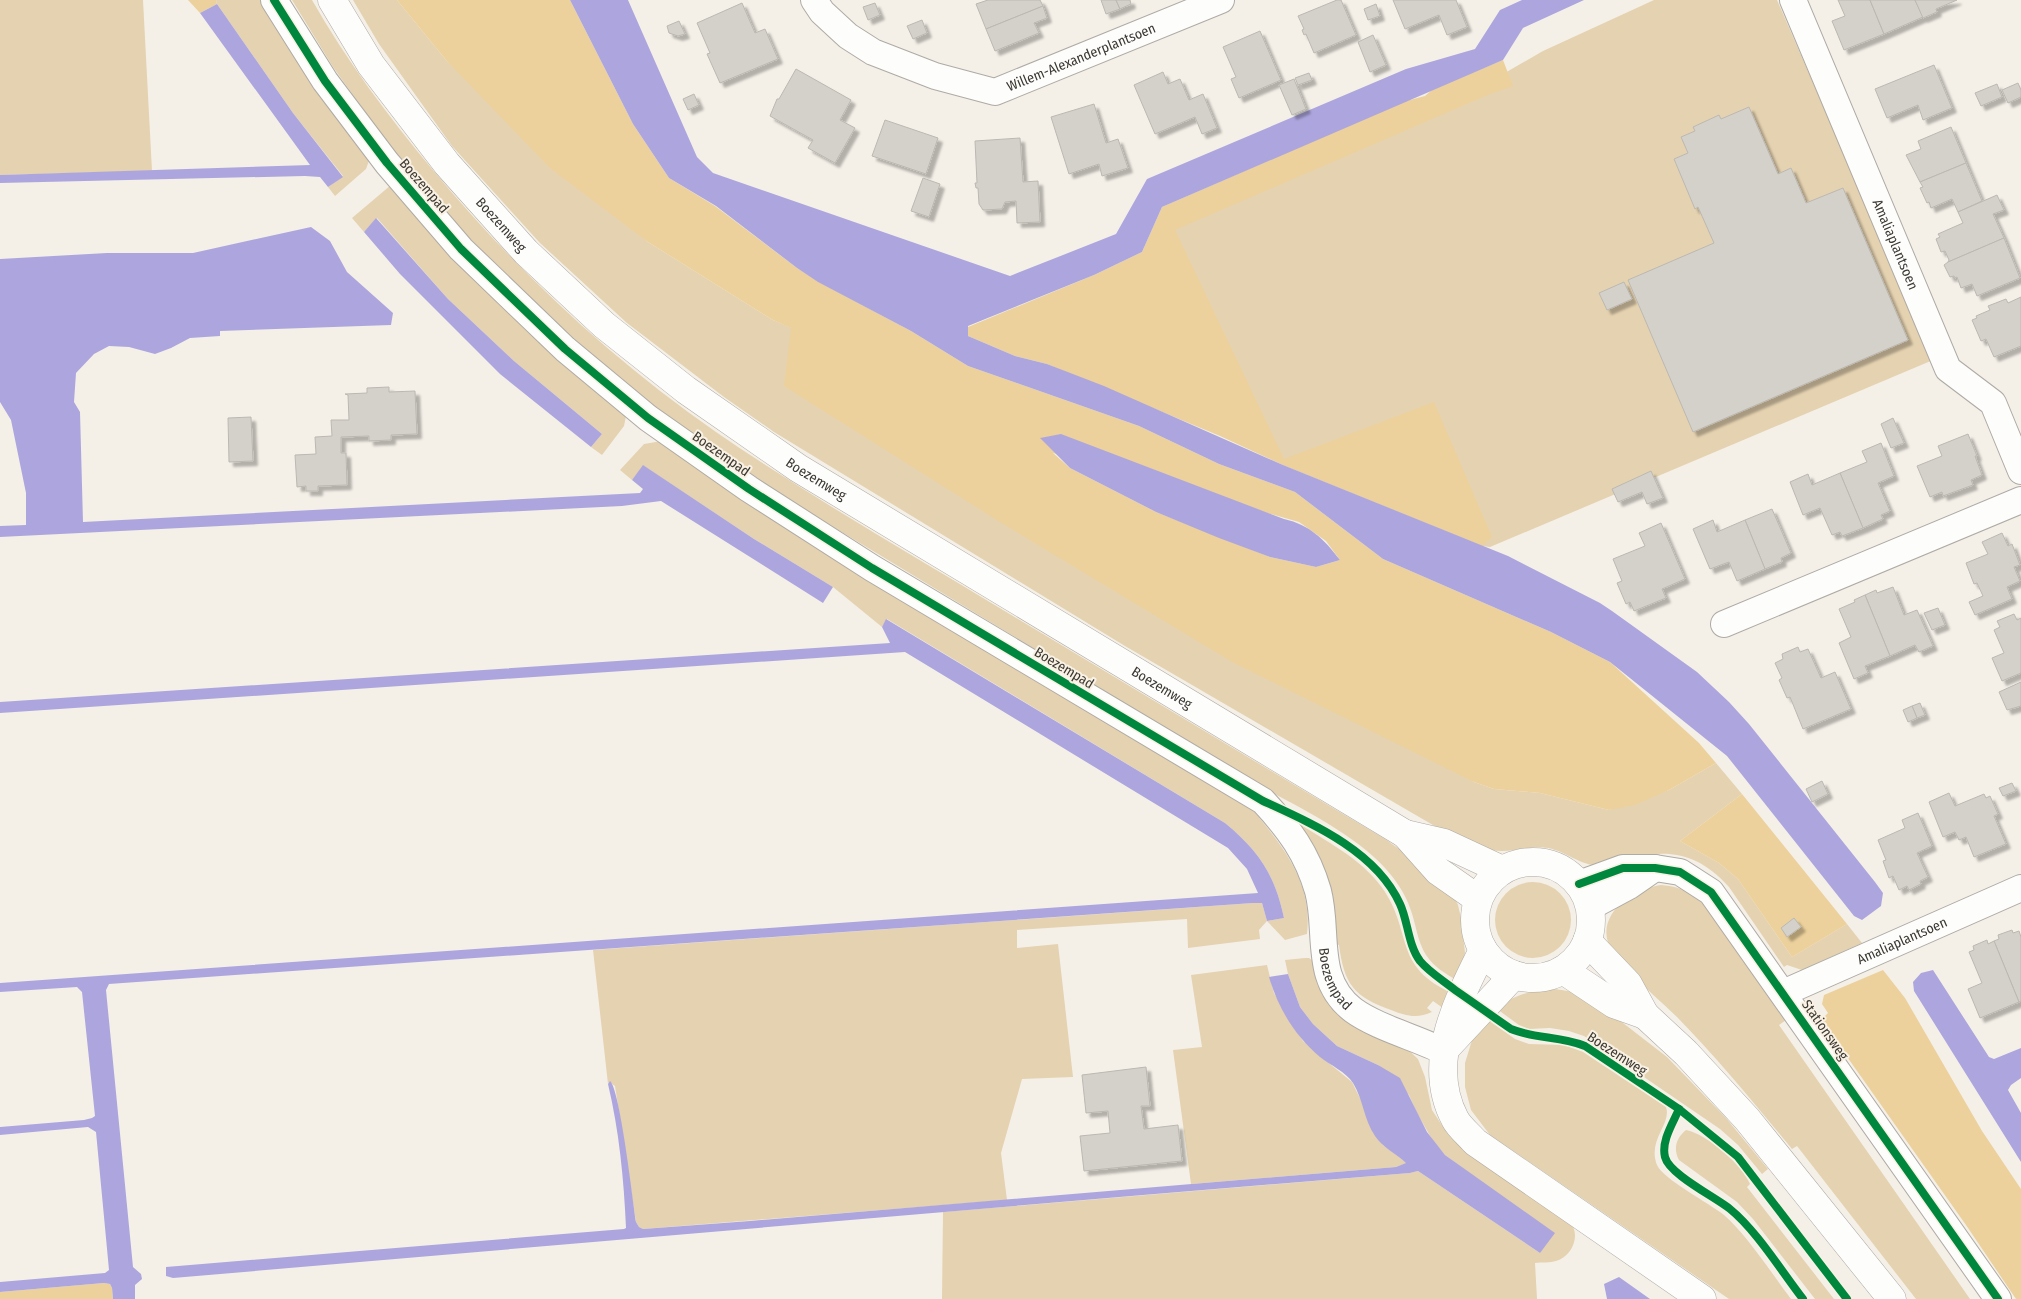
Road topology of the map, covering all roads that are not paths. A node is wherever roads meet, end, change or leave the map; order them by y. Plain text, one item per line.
1 (274, 0) edge
2 (332, 0) edge
3 (814, 0) edge
4 (1221, 0) edge
5 (1793, 0) edge
6 (2021, 471) edge
7 (2021, 500) edge
8 (1724, 624) dead end
9 (1405, 834) junction
10 (1502, 870) junction
11 (2021, 888) edge
12 (1584, 895) junction
13 (1478, 899) junction
14 (1587, 942) junction
15 (1483, 950) junction
16 (1563, 970) junction
17 (1514, 975) junction
18 (1783, 993) junction
19 (1645, 1015) junction
20 (1443, 1051) junction
21 (1702, 1299) edge
22 (1892, 1299) edge
23 (1998, 1299) edge

1 - 20 street, Boezempad
2 - 9 main road, Boezemweg
3 - 4 street, Willem-Alexanderplantsoen
5 - 6 street, Amaliaplantsoen
7 - 8 street
9 - 10 main road, Boezemweg
9 - 13 main road, Boezemweg
10 - 12 main road
10 - 13 main road
11 - 18 street, Amaliaplantsoen
12 - 14 main road
12 - 18 street, Stationsweg
13 - 15 main road
14 - 16 main road
14 - 19 main road
15 - 17 main road
15 - 20 main road
16 - 17 main road
16 - 19 main road
17 - 20 main road
18 - 23 street, Stationsweg
19 - 22 main road
20 - 21 main road

